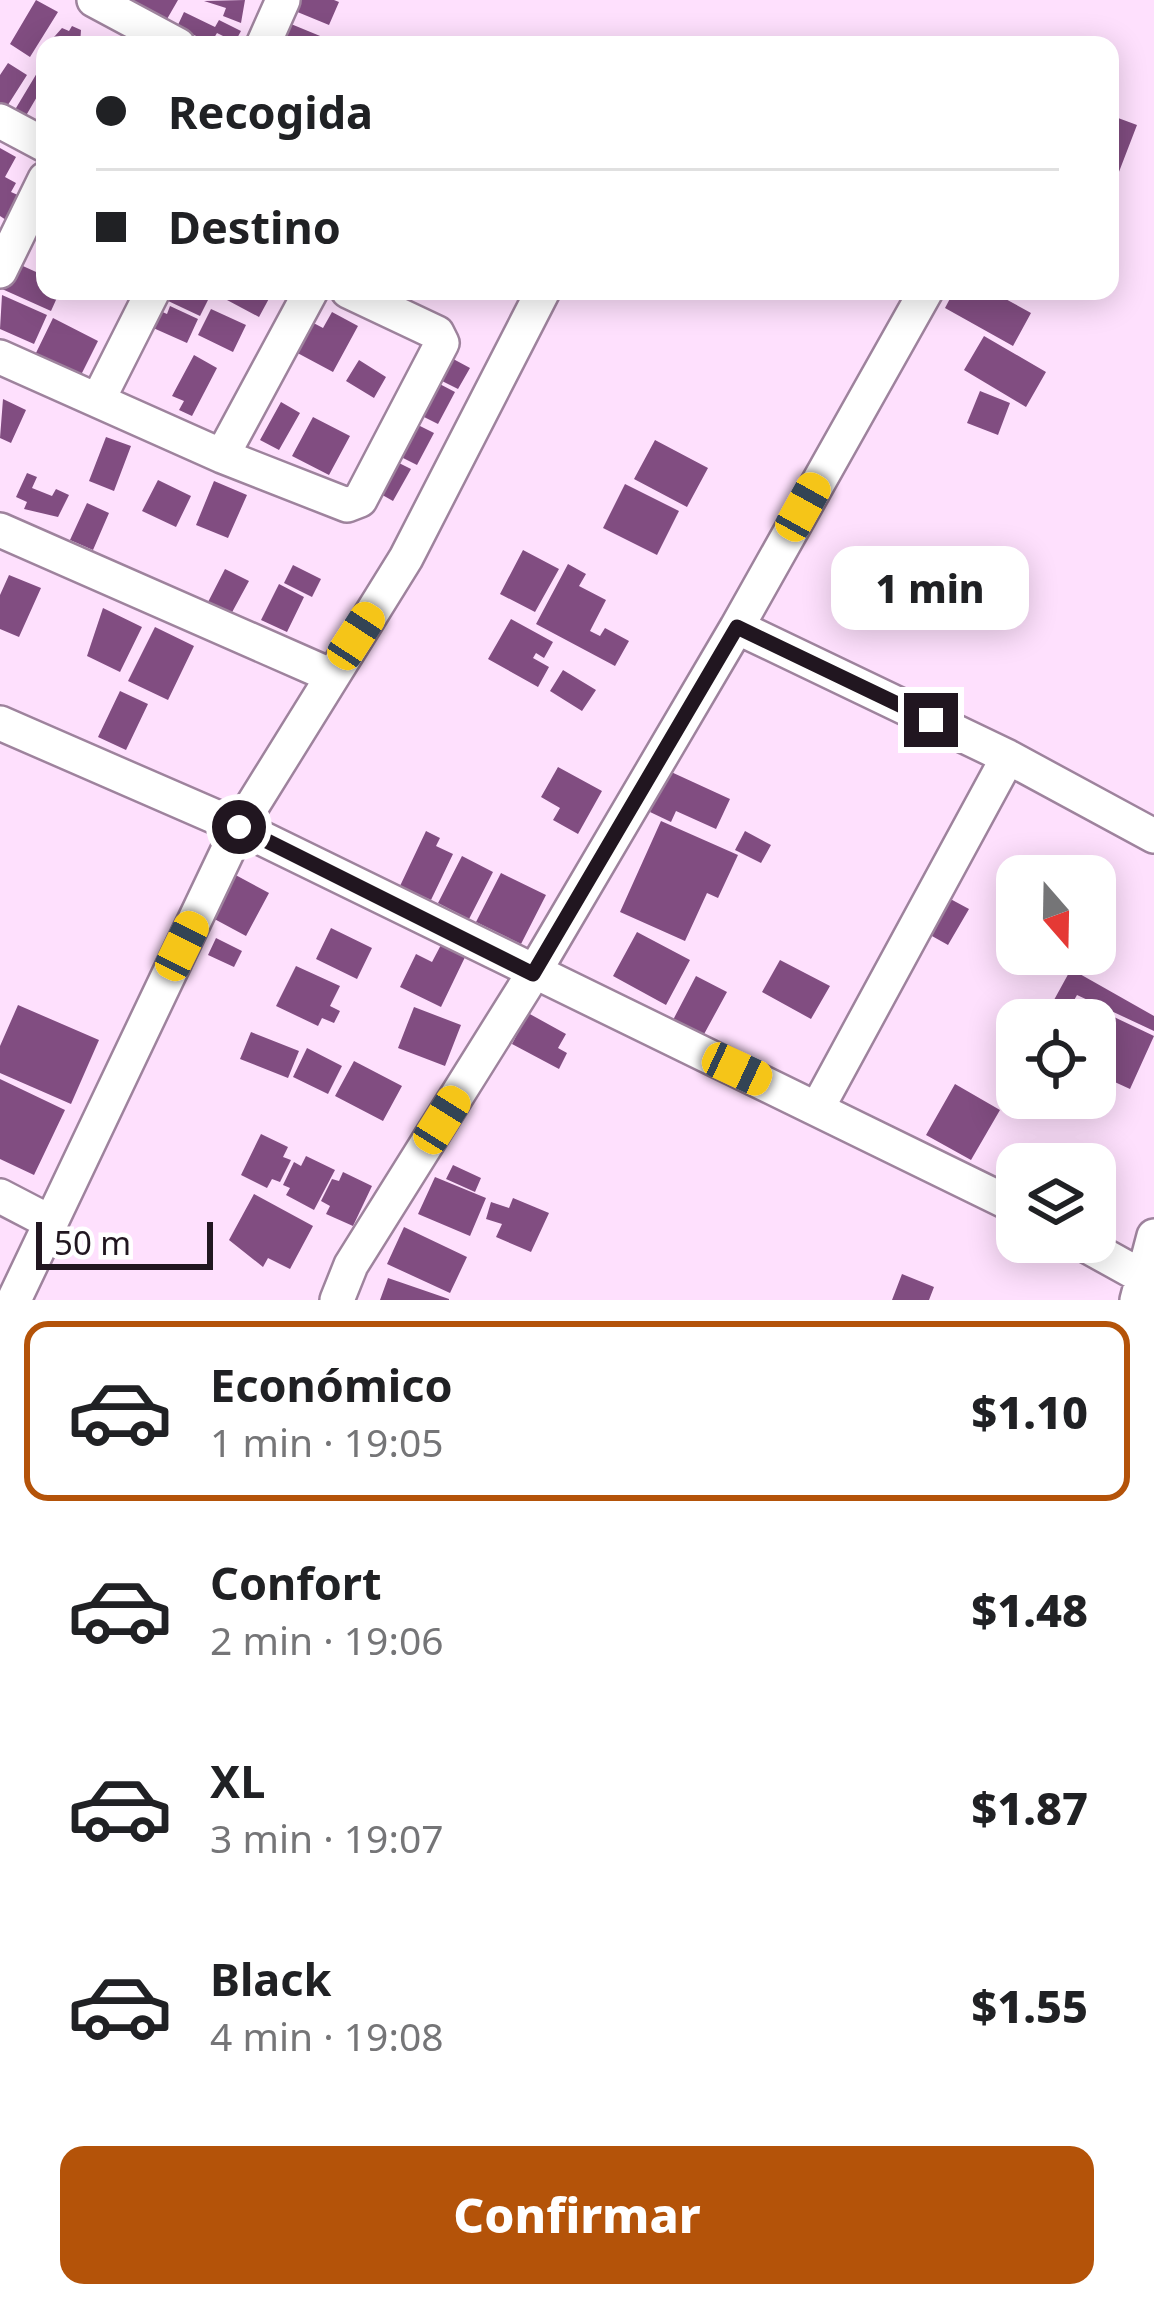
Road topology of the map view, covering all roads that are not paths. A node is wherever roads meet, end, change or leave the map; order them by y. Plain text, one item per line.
1 (283, 0) edge
2 (100, 1) edge
3 (162, 36) edge
4 (267, 36) edge
5 (0, 121) edge
6 (36, 140) edge
7 (36, 197) edge
8 (0, 271) edge
9 (148, 300) edge
10 (306, 300) edge
11 (367, 300) edge
12 (538, 300) edge
13 (921, 300) edge
14 (0, 357) edge
15 (98, 400) junction
16 (223, 456) junction
17 (0, 530) edge
18 (737, 627) junction
19 (330, 675) junction
20 (0, 723) edge
21 (1008, 757) junction
22 (239, 827) junction
23 (1154, 836) edge
24 (533, 974) junction
25 (818, 1107) junction
26 (0, 1196) edge
27 (996, 1196) edge
28 (50, 1222) junction
29 (1154, 1236) edge
30 (1110, 1263) edge
31 (1145, 1287) edge
32 (14, 1300) edge
33 (337, 1300) edge

1 - 4 street
2 - 3 street
5 - 6 street
7 - 8 street
9 - 15 street
10 - 16 street
11 - 16 street
12 - 19 street
13 - 18 street
14 - 15 street
15 - 16 street
17 - 19 street
18 - 21 street
18 - 24 street
19 - 22 street
20 - 22 street
21 - 23 street
21 - 25 street
22 - 24 street
22 - 28 street
24 - 25 street
24 - 33 street
25 - 27 street
26 - 28 street
28 - 32 street
29 - 31 street
30 - 31 street

